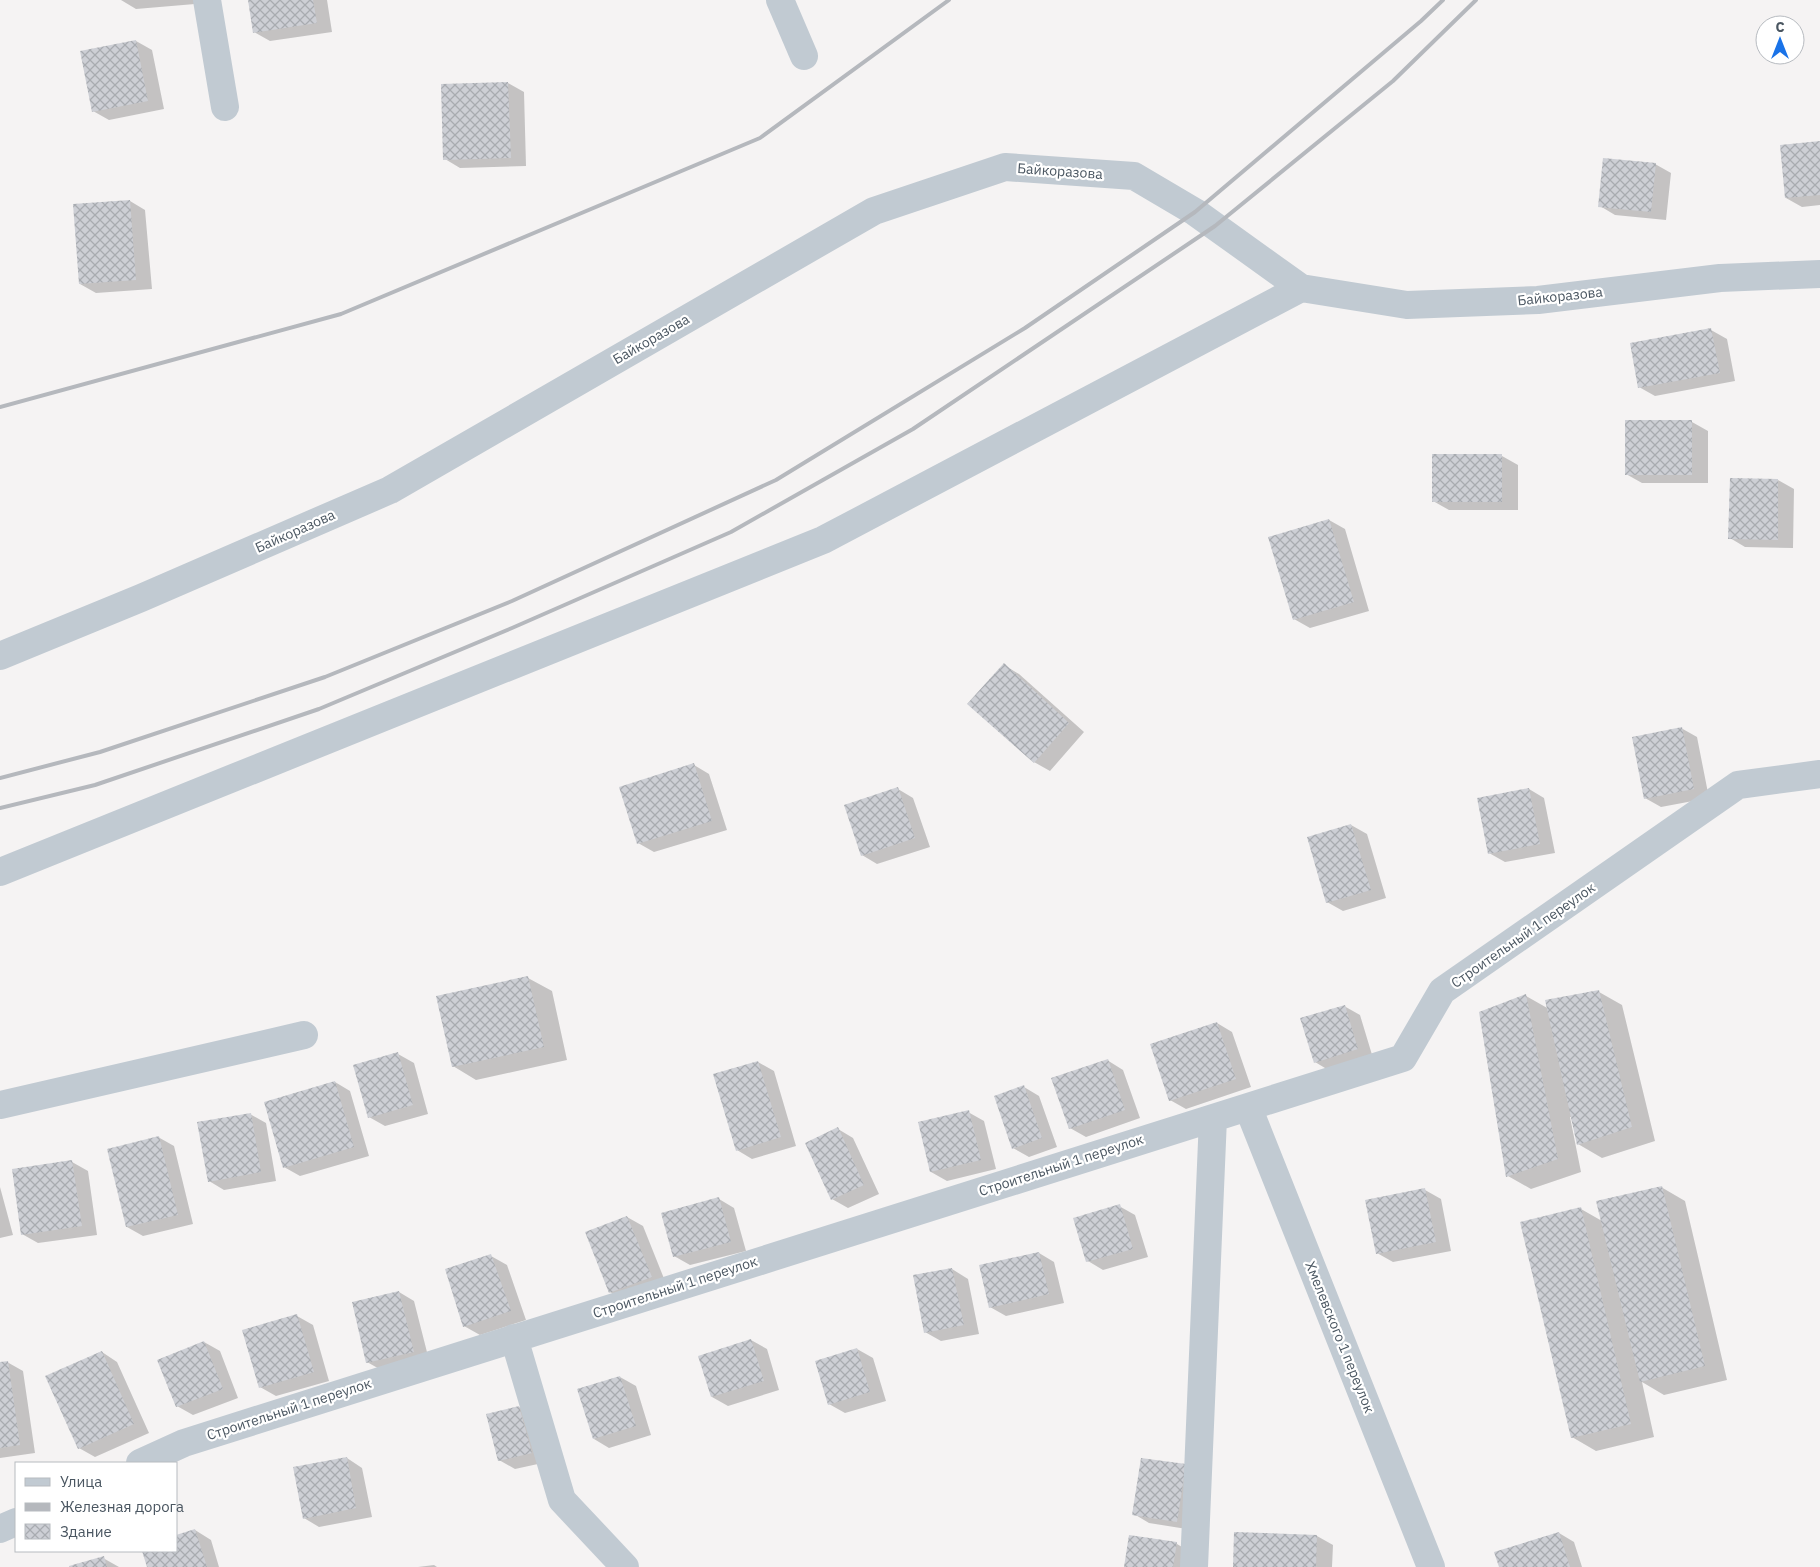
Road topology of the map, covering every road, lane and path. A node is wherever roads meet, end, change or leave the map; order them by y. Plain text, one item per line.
1 (207, 0) edge
2 (780, 0) edge
3 (804, 56) dead end
4 (224, 107) dead end
5 (1820, 274) edge
6 (1301, 288) junction
7 (0, 656) edge
8 (1820, 774) edge
9 (0, 872) edge
10 (304, 1035) dead end
11 (0, 1105) edge
12 (1248, 1107) junction
13 (1213, 1118) junction
14 (514, 1338) junction
15 (142, 1462) edge
16 (15, 1522) edge
17 (0, 1529) edge
18 (625, 1567) edge
19 (1194, 1567) edge
20 (1431, 1567) edge

1 - 4 street
2 - 3 street
5 - 6 street, Байкоразова
6 - 7 street, Байкоразова
6 - 9 street
8 - 12 street, Строительный 1 переулок
10 - 11 street
12 - 13 street, Строительный 1 переулок
12 - 20 street, Хмелевского 1 переулок
13 - 14 street, Строительный 1 переулок
13 - 19 street
14 - 15 street, Строительный 1 переулок
14 - 18 street
16 - 17 street

